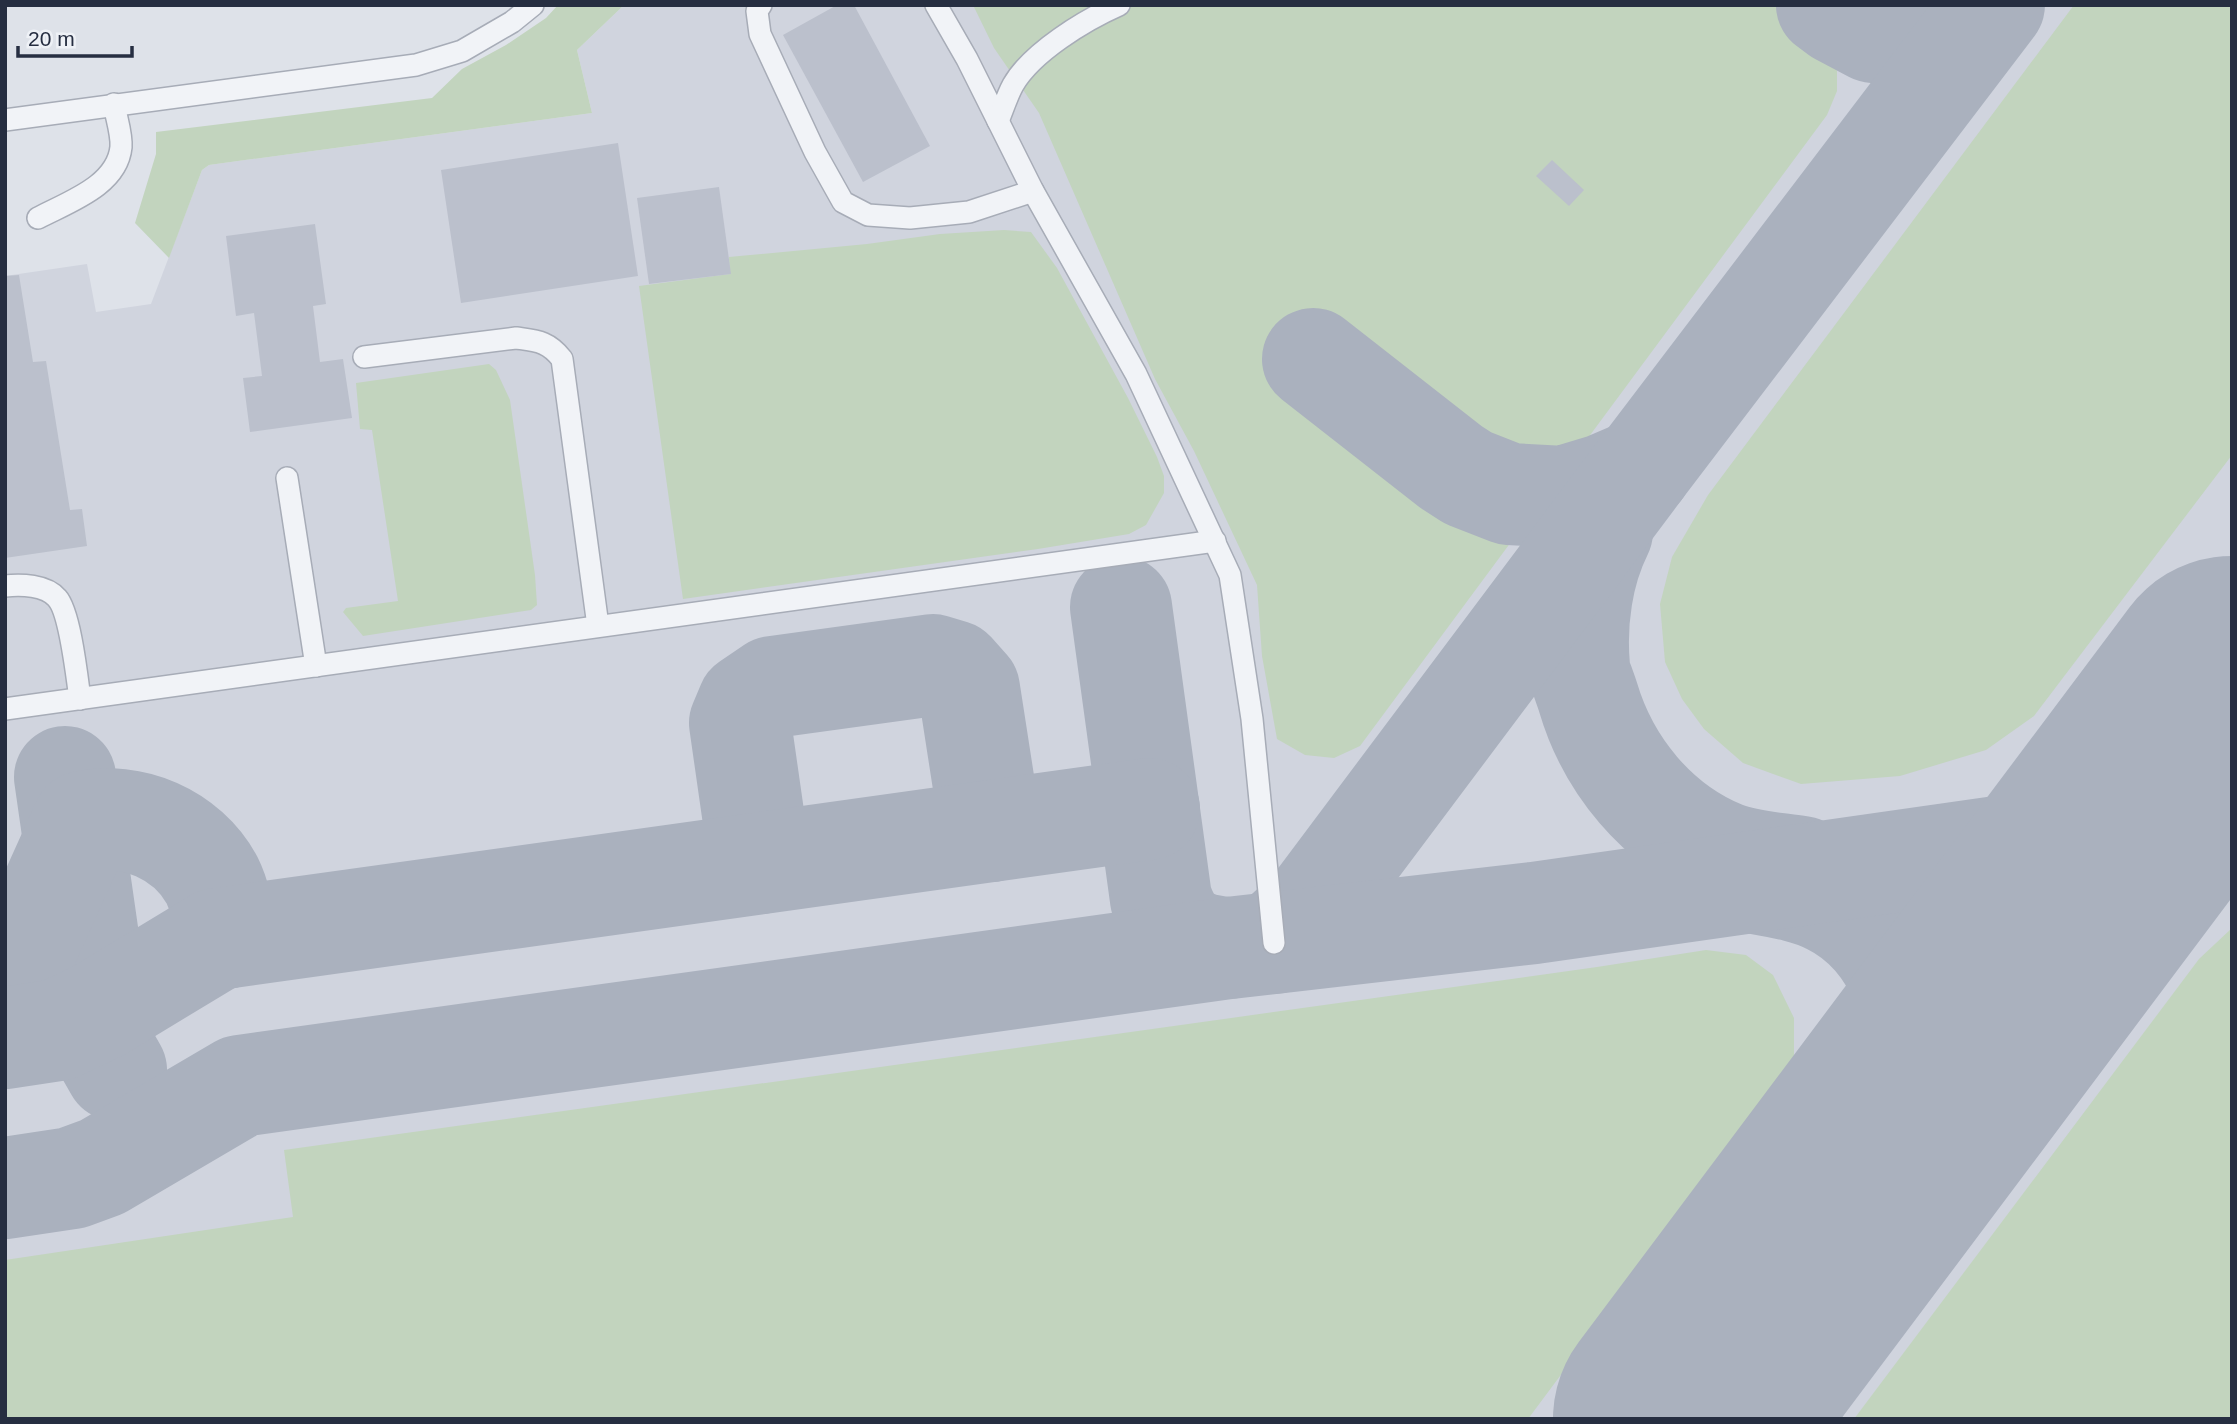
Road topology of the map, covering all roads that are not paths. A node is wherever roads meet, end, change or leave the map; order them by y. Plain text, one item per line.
1 (533, 5) edge
2 (761, 5) edge
3 (936, 5) edge
4 (1119, 5) edge
5 (114, 104) junction
6 (5, 120) edge
7 (998, 121) junction
8 (1033, 191) junction
9 (38, 218) dead end
10 (364, 357) dead end
11 (287, 478) dead end
12 (1215, 541) junction
13 (5, 586) edge
14 (598, 626) junction
15 (316, 666) junction
16 (80, 699) junction
17 (5, 709) edge
18 (1274, 943) dead end

1 - 5 lane
2 - 8 lane
3 - 7 lane
4 - 7 lane
5 - 6 lane
5 - 9 lane
7 - 8 lane
8 - 12 lane
10 - 14 lane
11 - 15 lane
12 - 14 lane
12 - 18 lane
13 - 16 lane
14 - 15 lane
15 - 16 lane
16 - 17 lane

